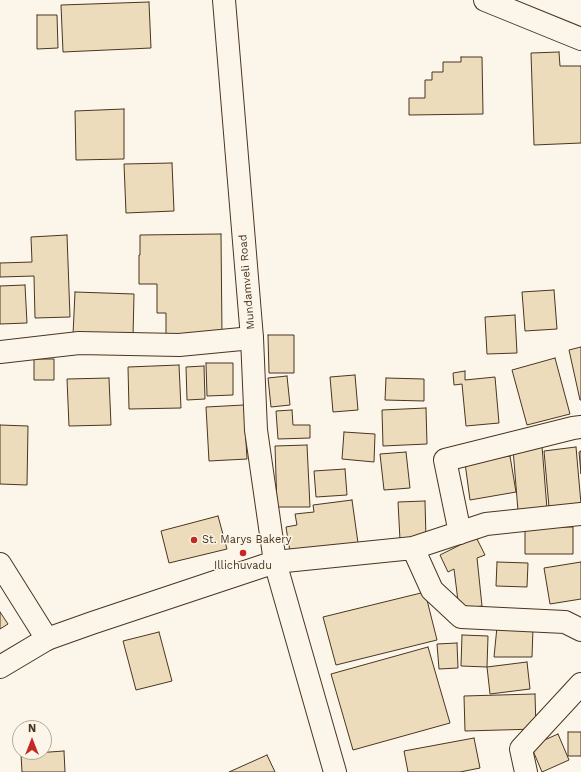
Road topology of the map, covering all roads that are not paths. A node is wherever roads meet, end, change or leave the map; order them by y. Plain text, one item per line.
1 (224, 0) edge
2 (485, 0) edge
3 (581, 40) edge
4 (252, 338) junction
5 (0, 352) edge
6 (581, 428) edge
7 (581, 514) edge
8 (460, 533) junction
9 (413, 548) junction
10 (275, 562) junction
11 (0, 564) edge
12 (581, 630) edge
13 (47, 639) junction
14 (0, 667) edge
15 (581, 684) edge
16 (335, 772) edge
17 (526, 772) edge

1 - 4 street, Mundamveli Road
2 - 3 street
4 - 5 street
4 - 10 street, Mundamveli Road
6 - 8 street
7 - 8 street
8 - 9 street
9 - 10 street
9 - 12 street
10 - 13 street
10 - 16 street, Mundamveli Road
11 - 13 street
13 - 14 street
15 - 17 street

